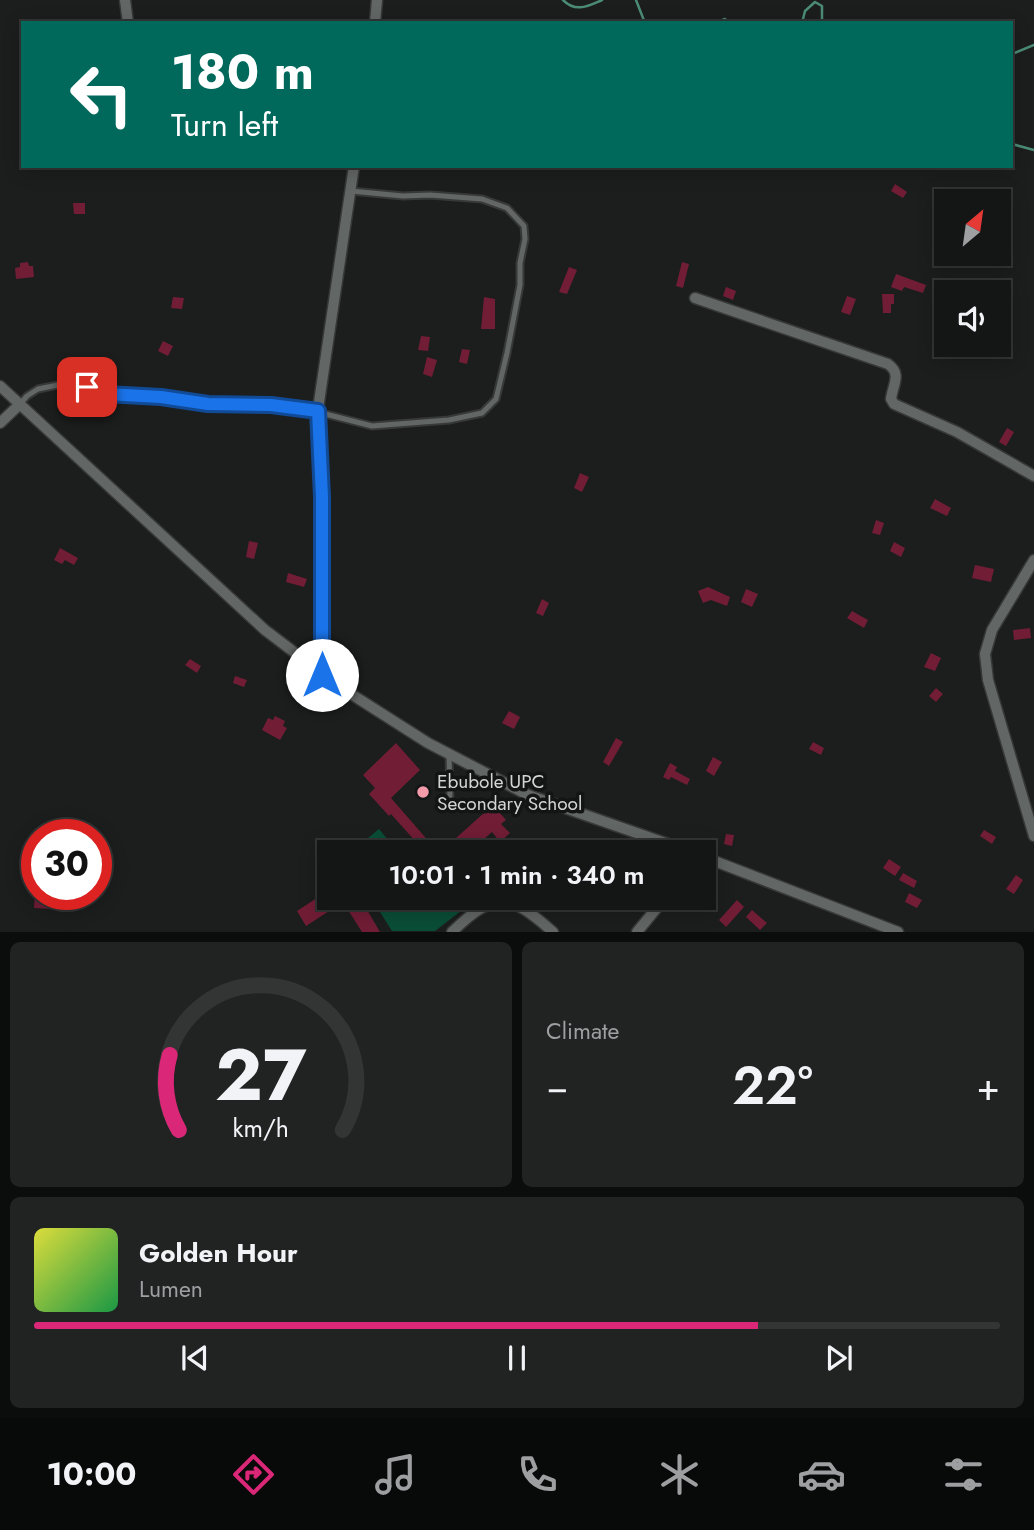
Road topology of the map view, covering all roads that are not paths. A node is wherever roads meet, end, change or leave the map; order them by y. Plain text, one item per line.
1 (125, 0) edge
2 (377, 0) edge
3 (128, 21) edge
4 (375, 21) edge
5 (354, 168) edge
6 (350, 191) junction
7 (695, 298) dead end
8 (0, 386) edge
9 (20, 404) junction
10 (318, 411) junction
11 (0, 423) edge
12 (1034, 476) edge
13 (1034, 560) edge
14 (322, 675) junction
15 (449, 754) junction
16 (450, 799) dead end
17 (1034, 836) edge
18 (657, 840) edge
19 (716, 862) edge
20 (655, 910) edge
21 (452, 932) edge
22 (553, 932) edge
23 (637, 932) edge
24 (898, 932) edge

1 - 3 street
2 - 4 street
5 - 6 street
6 - 10 street
6 - 10 lane
7 - 12 street
8 - 9 street
9 - 10 lane
9 - 11 street
9 - 14 street
10 - 14 street
13 - 17 street
14 - 15 street
15 - 16 lane
15 - 18 street
19 - 24 street
20 - 23 street
21 - 22 street

